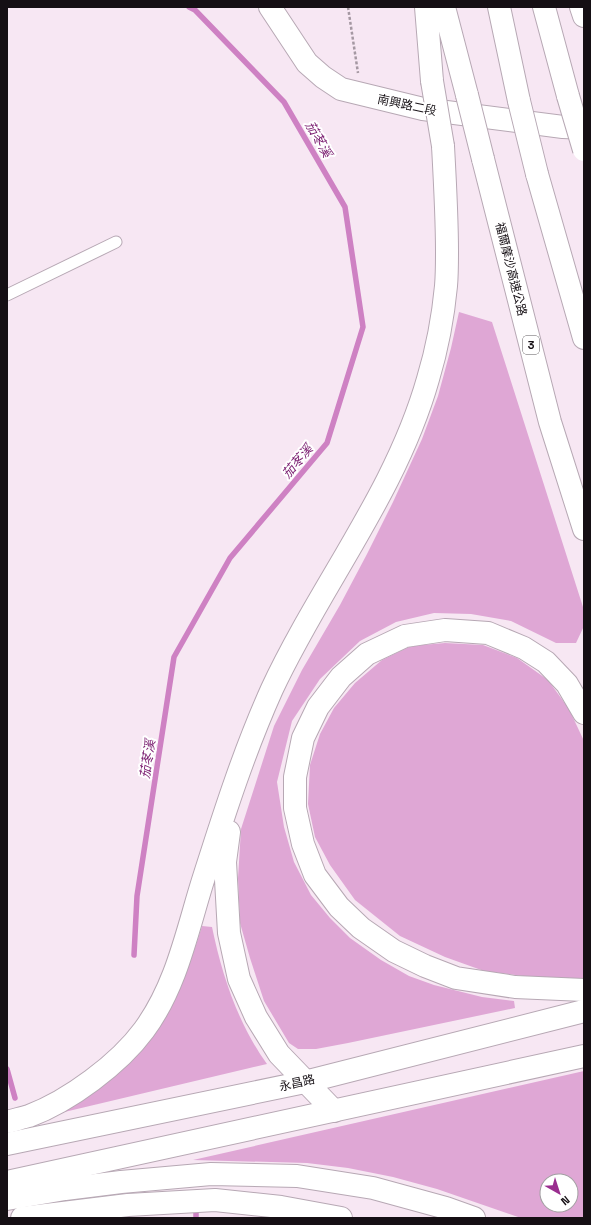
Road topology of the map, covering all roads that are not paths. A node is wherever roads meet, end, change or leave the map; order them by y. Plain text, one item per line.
1 (270, 7) edge
2 (426, 7) edge
3 (444, 7) edge
4 (499, 7) edge
5 (544, 7) edge
6 (581, 7) edge
7 (584, 16) edge
8 (584, 128) edge
9 (584, 150) edge
10 (116, 242) dead end
11 (7, 295) edge
12 (584, 338) edge
13 (584, 529) edge
14 (584, 713) edge
15 (240, 768) junction
16 (584, 990) edge
17 (584, 1012) edge
18 (584, 1056) edge
19 (305, 1082) junction
20 (334, 1112) junction
21 (7, 1122) edge
22 (7, 1144) edge
23 (7, 1182) edge
24 (7, 1199) edge
25 (22, 1218) edge
26 (341, 1218) edge
27 (474, 1218) edge

1 - 8 main road, 南興路二段
2 - 15 main road, bridge
3 - 13 main road, 福爾摩沙高速公路 / 3, bridge
4 - 12 main road, bridge
5 - 9 main road, bridge
6 - 7 main road
10 - 11 lane
14 - 16 main road
15 - 19 main road
15 - 21 main road
17 - 19 main road, 永昌路
18 - 20 main road
19 - 20 main road
19 - 22 main road, 永昌路
20 - 23 main road
24 - 27 main road
25 - 26 main road

